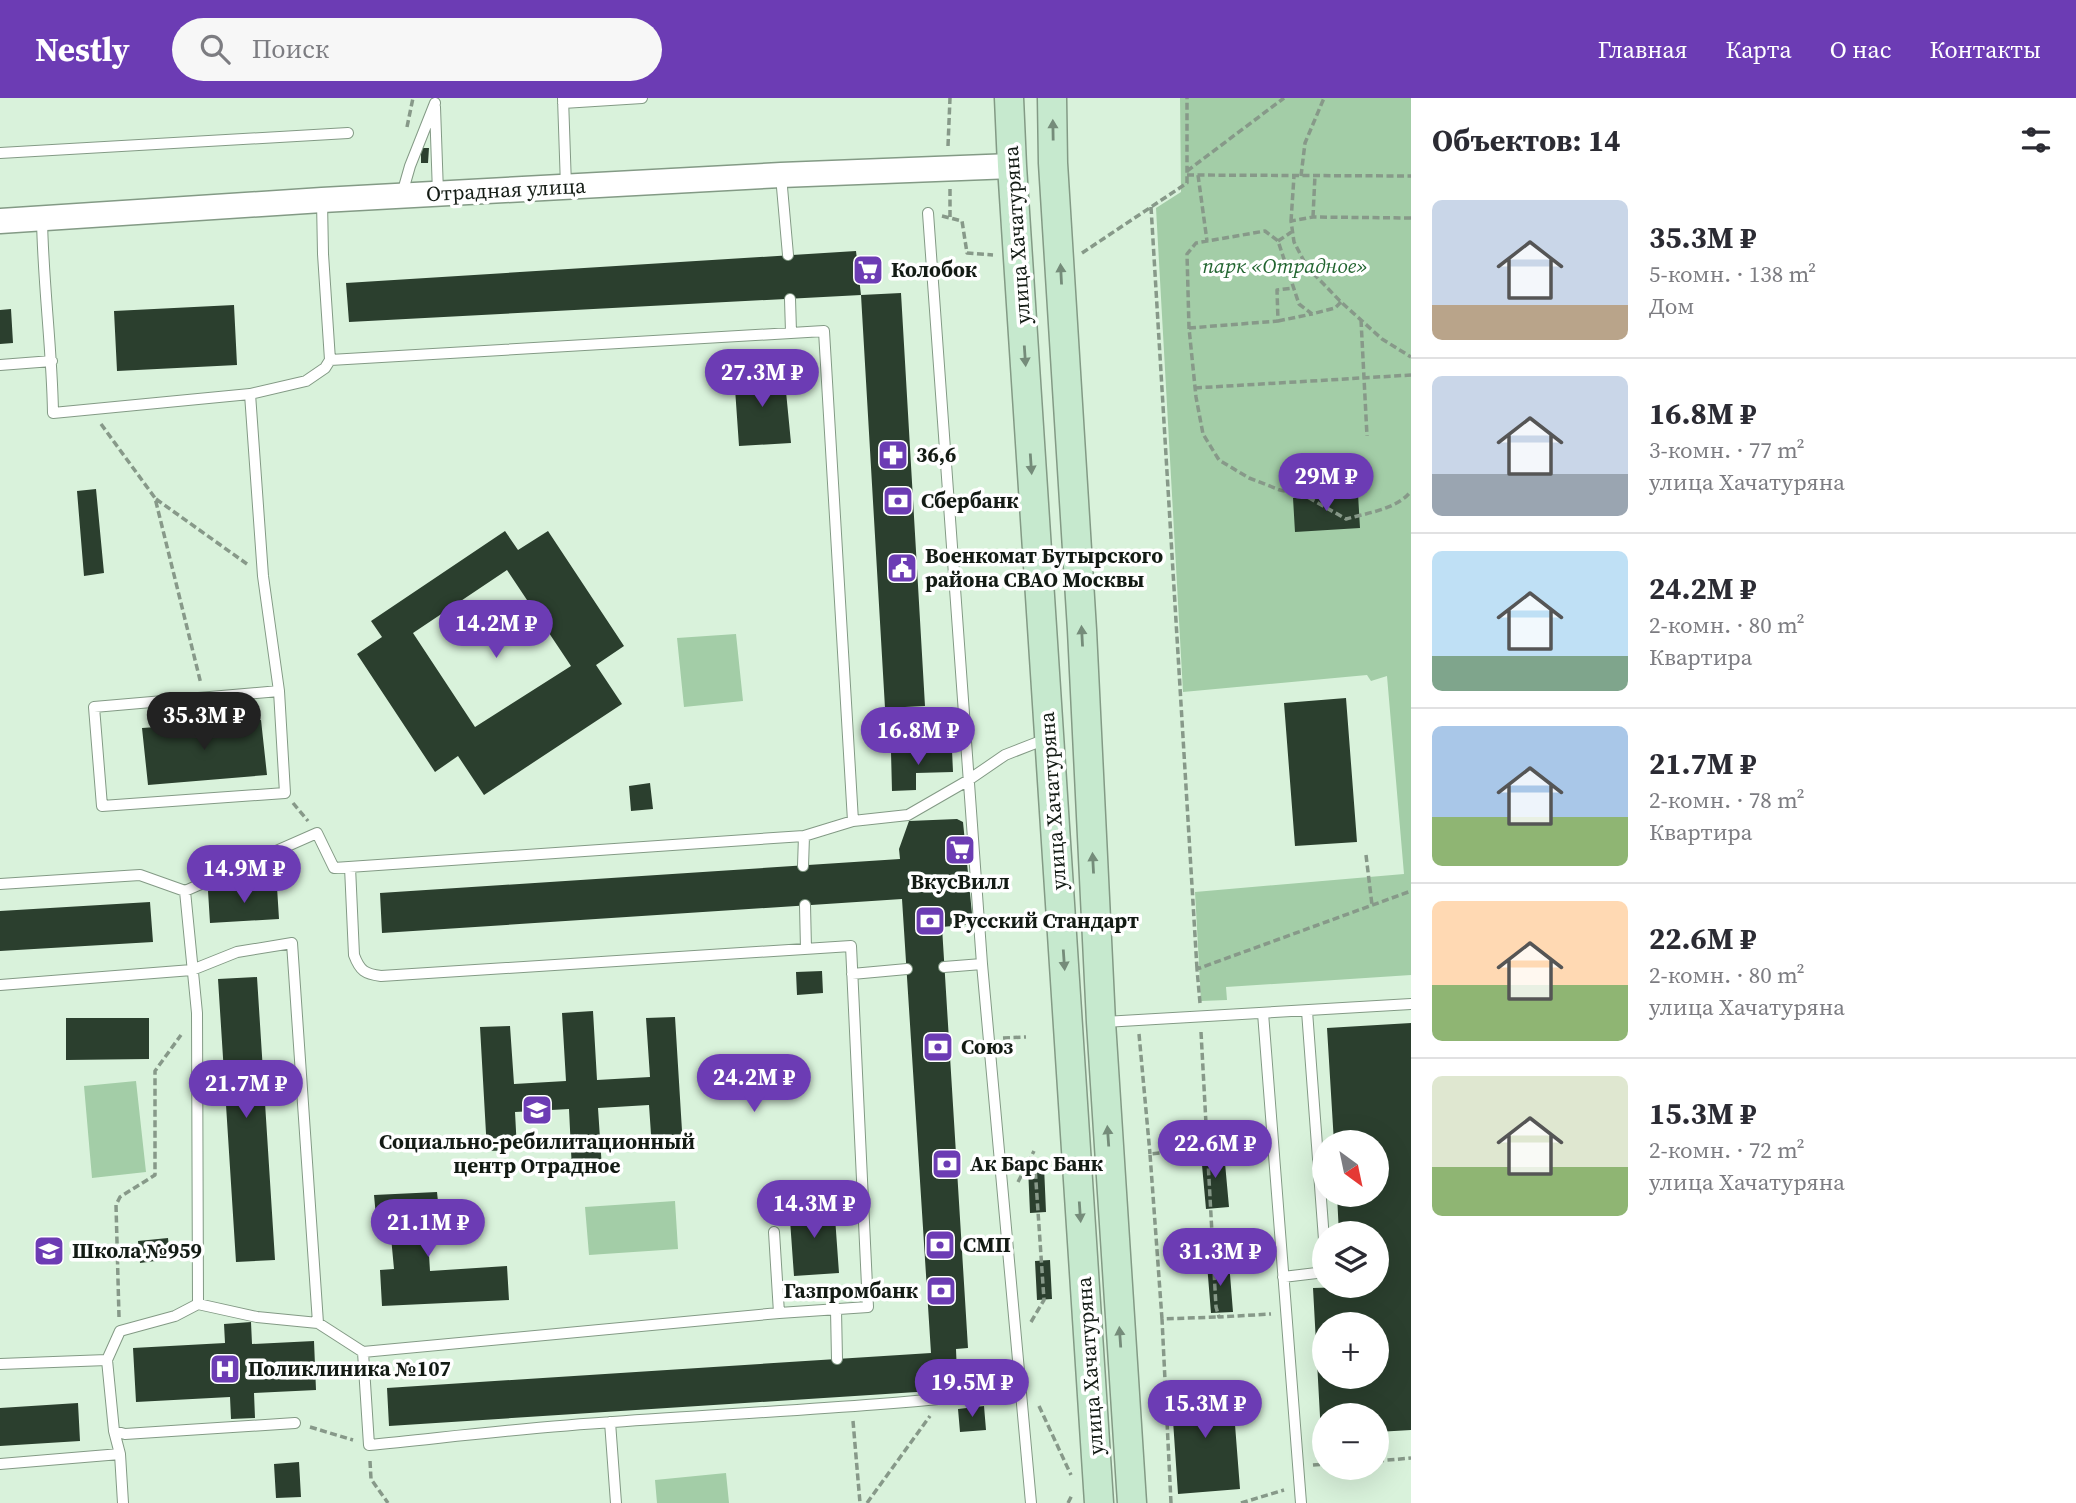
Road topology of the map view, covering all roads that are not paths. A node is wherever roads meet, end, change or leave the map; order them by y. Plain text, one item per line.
1 (642, 98) edge
2 (1009, 98) edge
3 (1052, 98) edge
4 (435, 100) edge
5 (563, 100) edge
6 (348, 133) dead end
7 (0, 153) edge
8 (1054, 163) junction
9 (1012, 166) junction
10 (781, 175) junction
11 (566, 187) junction
12 (439, 194) junction
13 (401, 196) junction
14 (322, 200) junction
15 (928, 213) road end
16 (42, 218) junction
17 (0, 221) edge
18 (788, 256) dead end
19 (790, 299) dead end
20 (791, 332) junction
21 (330, 360) junction
22 (52, 361) junction
23 (0, 365) edge
24 (250, 394) junction
25 (279, 691) junction
26 (1049, 737) junction
27 (967, 781) junction
28 (853, 821) junction
29 (804, 836) junction
30 (803, 866) dead end
31 (350, 867) junction
32 (0, 884) edge
33 (185, 891) junction
34 (805, 905) dead end
35 (806, 949) junction
36 (982, 964) junction
37 (944, 967) dead end
38 (907, 969) dead end
39 (192, 970) junction
40 (852, 974) junction
41 (0, 985) edge
42 (1411, 1004) edge
43 (1307, 1010) junction
44 (1263, 1013) junction
45 (1101, 1022) junction
46 (1323, 1221) edge
47 (774, 1232) dead end
48 (1312, 1273) edge
49 (1283, 1276) junction
50 (198, 1304) junction
51 (836, 1310) junction
52 (779, 1313) junction
53 (318, 1323) junction
54 (363, 1352) junction
55 (837, 1359) dead end
56 (107, 1360) junction
57 (0, 1364) edge
58 (1021, 1390) junction
59 (610, 1422) junction
60 (295, 1423) road end
61 (114, 1431) junction
62 (120, 1454) junction
63 (0, 1464) edge
64 (1097, 1500) edge
65 (123, 1503) edge
66 (616, 1503) edge
67 (1031, 1503) edge
68 (1132, 1503) edge
69 (1301, 1503) edge

1 - 5 lane
2 - 9 main road, улица Хачатуряна
8 -> 3 main road, улица Хачатуряна
4 - 12 lane
4 - 13 lane
5 - 11 lane
6 - 7 lane
8 - 9 main road
45 -> 8 main road, улица Хачатуряна
9 - 10 street, Отрадная улица
9 -> 26 main road, улица Хачатуряна
10 - 11 street, Отрадная улица
10 - 18 lane
11 - 12 street, Отрадная улица
12 - 13 street, Отрадная улица
13 - 14 street, Отрадная улица
14 - 16 street, Отрадная улица
14 - 21 lane
15 - 27 lane
16 - 17 street, Отрадная улица
16 - 22 lane
19 - 20 lane
20 - 21 lane
20 - 28 lane
21 - 24 lane
22 - 23 lane
22 - 24 lane
24 - 25 lane
25 - 25 lane
26 - 27 lane
26 -> 64 main road, улица Хачатуряна
27 - 28 lane
27 - 36 lane
28 - 29 lane
29 - 30 lane
29 - 31 lane
31 - 33 lane
31 - 35 lane
32 - 33 lane
33 - 39 lane
34 - 35 lane
35 - 40 lane
36 - 37 lane
36 - 58 lane
38 - 40 lane
39 - 41 lane
39 - 50 lane
39 - 53 lane
40 - 51 lane
42 - 43 lane
43 - 44 lane
43 - 46 lane
44 - 45 lane
44 - 49 lane
68 -> 45 main road, улица Хачатуряна
47 - 52 lane
48 - 49 lane
49 - 69 lane
50 - 53 lane
50 - 56 lane
51 - 52 lane
51 - 55 lane
52 - 54 lane
53 - 54 lane
54 - 59 lane
56 - 57 lane
56 - 61 lane
58 - 59 lane
58 - 67 lane
59 - 66 lane
60 - 61 lane
61 - 62 lane
62 - 63 lane
62 - 65 lane

